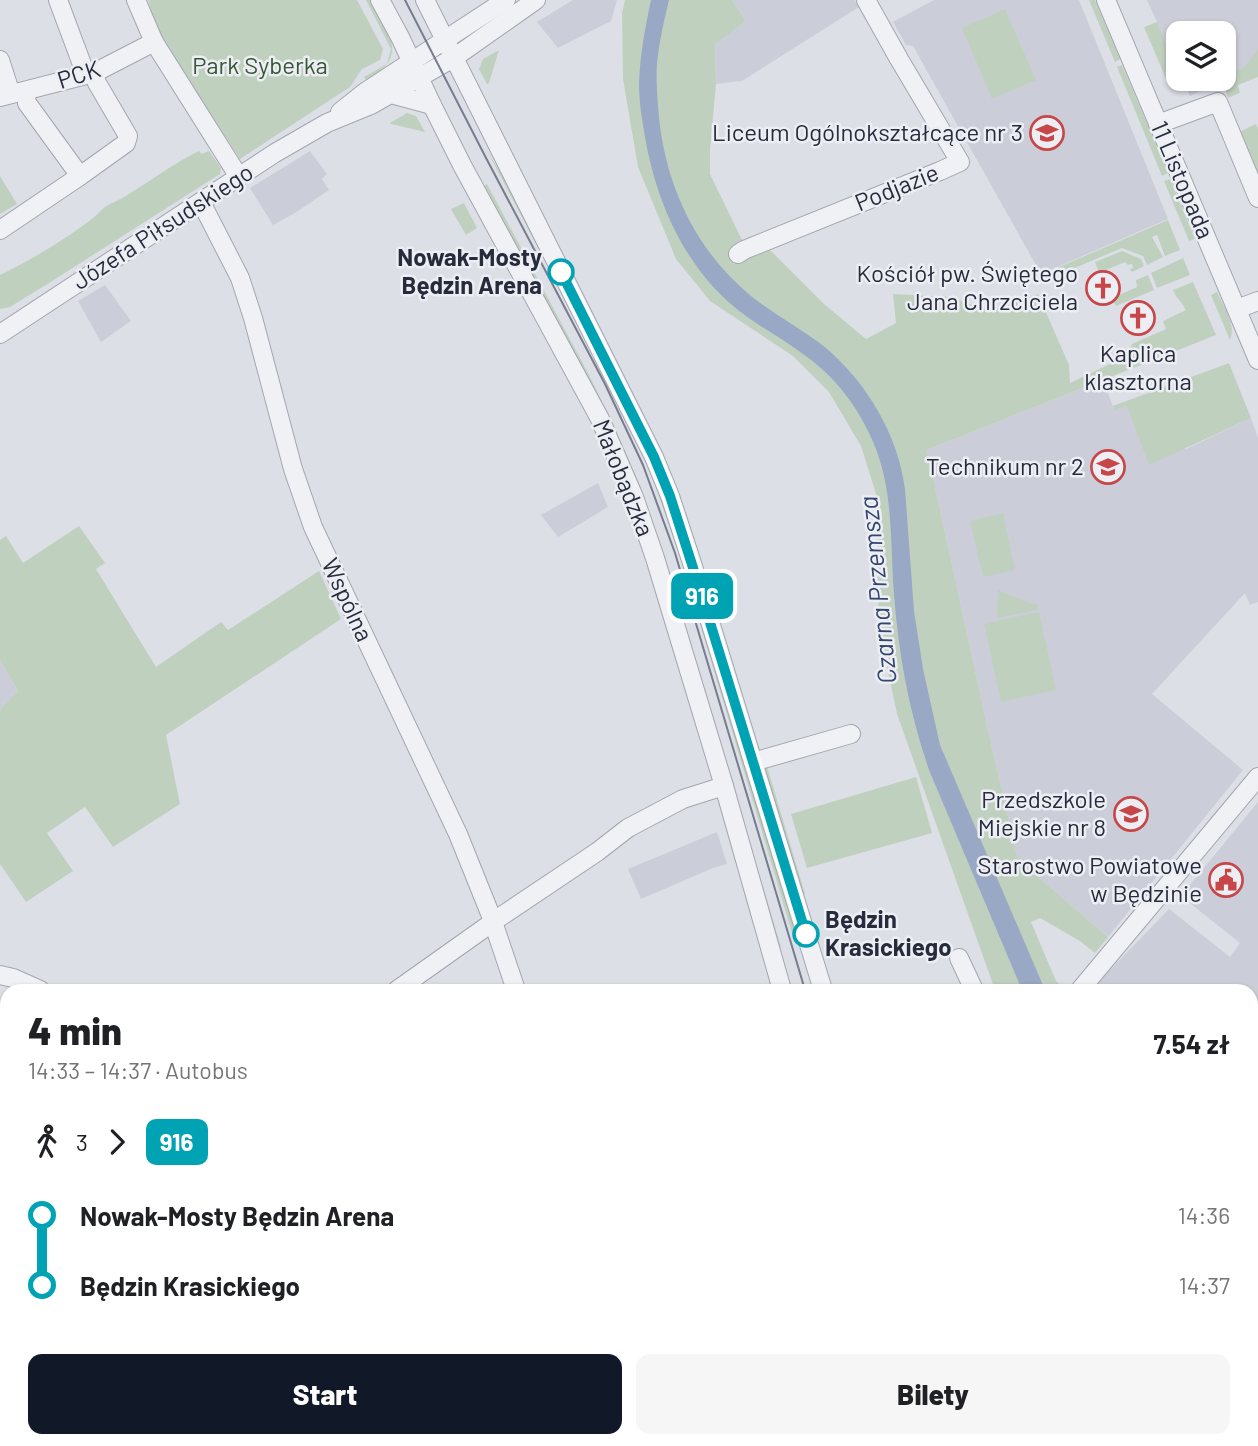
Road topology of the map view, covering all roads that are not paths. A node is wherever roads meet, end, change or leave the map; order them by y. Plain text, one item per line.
1 (58, 0) edge
2 (136, 0) edge
3 (380, 0) edge
4 (506, 0) edge
5 (536, 0) edge
6 (866, 0) edge
7 (1106, 0) edge
8 (428, 5) edge
9 (475, 20) junction
10 (400, 37) junction
11 (446, 40) junction
12 (153, 42) junction
13 (476, 43) junction
14 (455, 57) junction
15 (0, 60) edge
16 (415, 70) junction
17 (90, 74) junction
18 (468, 86) junction
19 (387, 87) junction
20 (12, 94) edge
21 (432, 105) junction
22 (1158, 124) junction
23 (80, 176) junction
24 (239, 177) junction
25 (1258, 198) edge
26 (201, 202) junction
27 (0, 230) edge
28 (738, 254) dead end
29 (1258, 301) edge
30 (1237, 310) junction
31 (0, 334) edge
32 (1258, 360) edge
33 (851, 734) dead end
34 (753, 762) junction
35 (1258, 777) edge
36 (724, 786) junction
37 (493, 922) junction
38 (959, 958) dead end
39 (0, 975) edge
40 (26, 984) edge
41 (405, 984) edge
42 (514, 984) edge
43 (780, 984) edge
44 (821, 984) edge
45 (971, 984) edge
46 (1085, 984) edge

1 - 17 street
2 - 12 street
3 - 10 street, Małobądzka
4 - 9 street, Józefa Piłsudskiego
5 - 13 street, Józefa Piłsudskiego
6 - 28 street, Podjazie
7 - 22 street, 11 Listopada
8 - 9 street
8 - 11 street, Małobądzka
9 - 11 street, Józefa Piłsudskiego
10 - 16 street, Małobądzka
10 - 19 street
11 - 14 street, Małobądzka
11 - 16 street, Józefa Piłsudskiego
12 - 17 street, PCK
12 - 24 street
13 - 14 street, Józefa Piłsudskiego
13 - 18 street
14 - 16 street, Józefa Piłsudskiego
14 - 18 street, Małobądzka
15 - 20 street
16 - 19 street, Józefa Piłsudskiego
16 - 21 street, Małobądzka
17 - 20 street, PCK
17 - 23 street
18 - 34 street, Małobądzka
19 - 21 street
19 - 24 street, Józefa Piłsudskiego
20 - 23 street
21 - 36 street, Małobądzka
22 - 25 street
22 - 30 street, 11 Listopada
23 - 27 street
24 - 26 street, Józefa Piłsudskiego
26 - 31 street, Józefa Piłsudskiego
26 - 37 street, Wspólna
29 - 30 street
30 - 32 street, 11 Listopada
33 - 34 street
34 - 44 street, Małobądzka
35 - 46 street
36 - 37 street
36 - 43 street, Małobądzka
37 - 41 street
37 - 42 street, Wspólna
38 - 45 street
39 - 40 street

